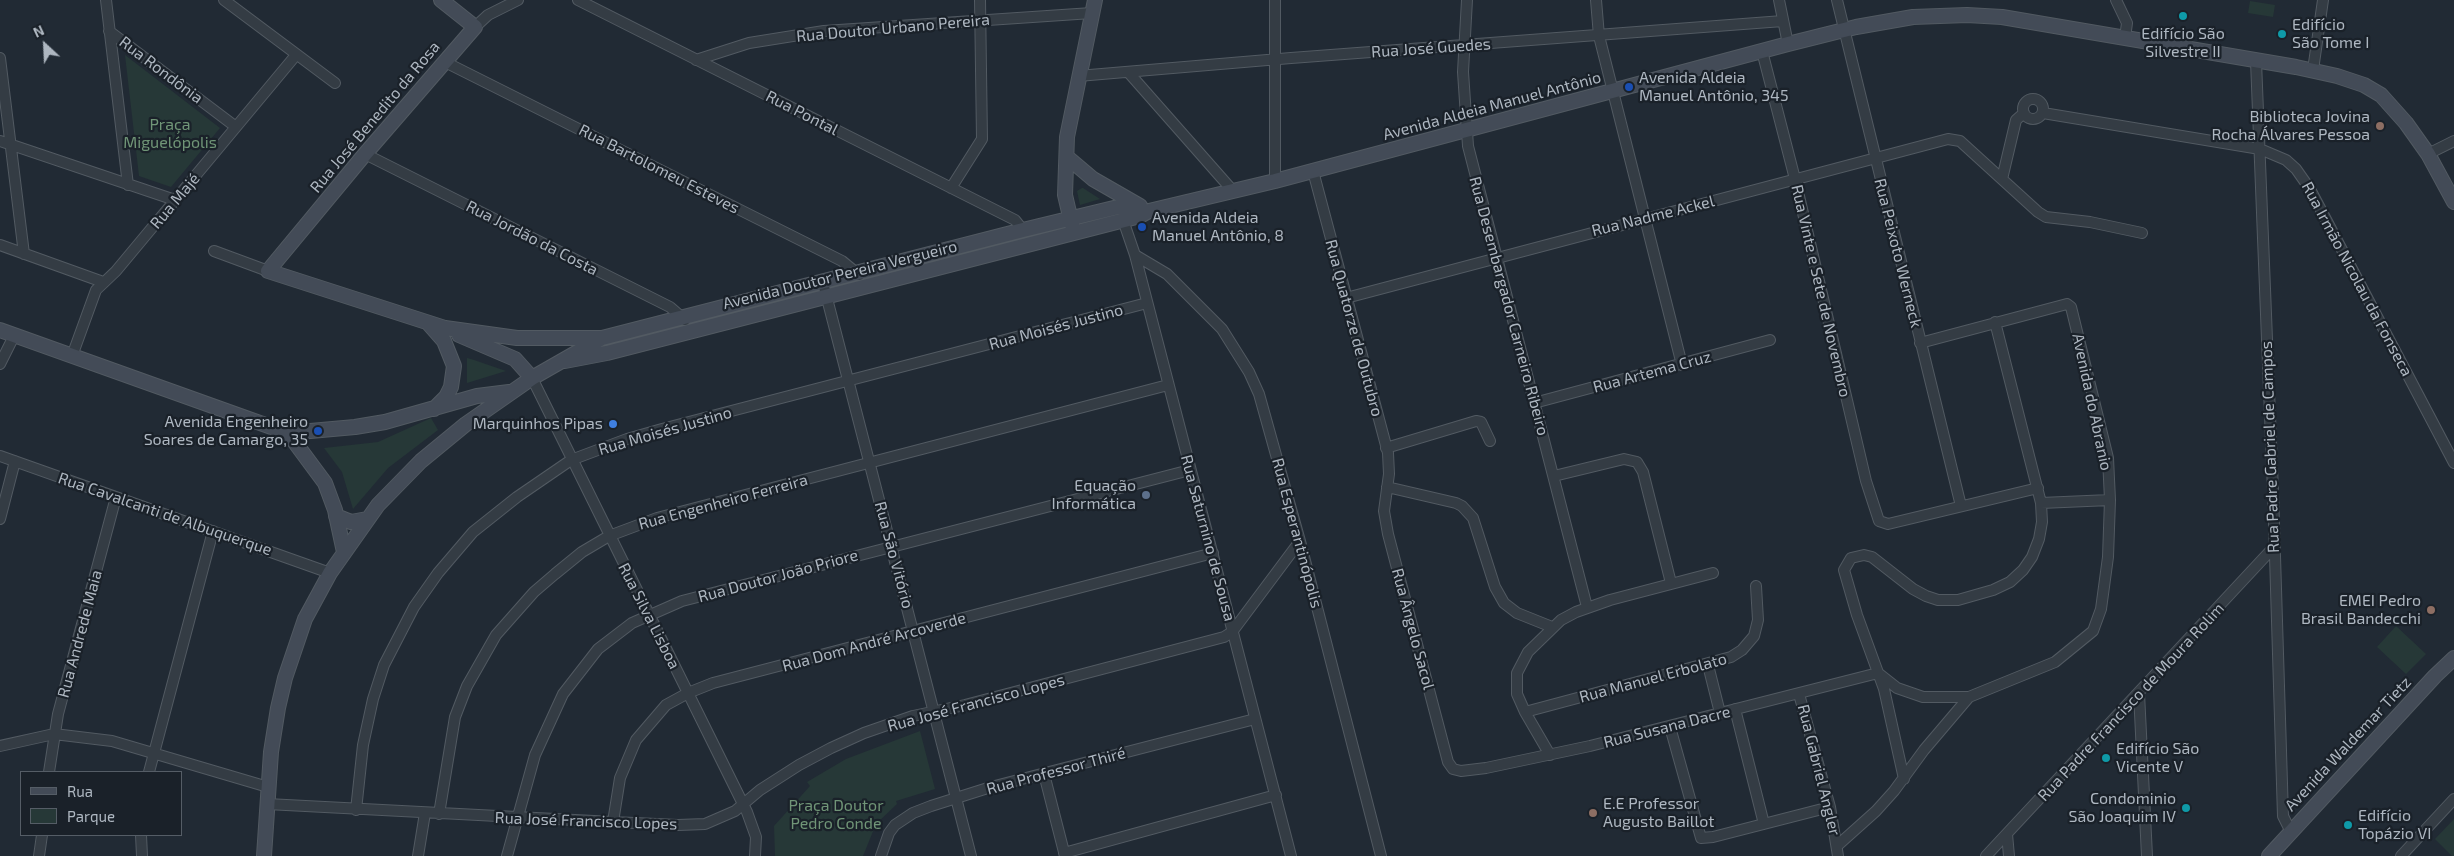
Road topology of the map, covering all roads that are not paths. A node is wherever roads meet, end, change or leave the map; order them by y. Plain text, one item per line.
1 (106, 0) edge
2 (224, 0) edge
3 (441, 0) edge
4 (518, 0) edge
5 (578, 0) edge
6 (980, 0) edge
7 (1275, 0) edge
8 (1467, 0) edge
9 (1596, 0) edge
10 (1779, 0) edge
11 (1837, 0) edge
12 (2116, 0) edge
13 (2323, 0) edge
14 (1094, 6) edge
15 (980, 20) junction
16 (1784, 21) junction
17 (475, 27) junction
18 (109, 31) junction
19 (1843, 31) junction
20 (1599, 36) junction
21 (2125, 38) junction
22 (1788, 44) junction
23 (1464, 46) junction
24 (1762, 51) junction
25 (296, 55) junction
26 (0, 58) edge
27 (1275, 59) junction
28 (696, 60) junction
29 (2256, 61) junction
30 (445, 62) junction
31 (2313, 70) junction
32 (1129, 73) junction
33 (1078, 76) junction
34 (336, 83) dead end
35 (1612, 92) junction
36 (2024, 113) junction
37 (2043, 113) junction
38 (236, 128) junction
39 (1466, 130) junction
40 (0, 141) edge
41 (2454, 141) edge
42 (12, 145) junction
43 (2260, 149) junction
44 (365, 154) junction
45 (2428, 154) junction
46 (1067, 157) junction
47 (1875, 157) junction
48 (1313, 171) junction
49 (1795, 179) junction
50 (2002, 180) junction
51 (1097, 181) junction
52 (1275, 181) junction
53 (128, 185) junction
54 (950, 188) junction
55 (1233, 192) junction
56 (1065, 195) junction
57 (175, 200) junction
58 (2454, 202) edge
59 (1145, 208) junction
60 (1121, 214) junction
61 (1070, 218) junction
62 (1644, 218) junction
63 (1023, 230) junction
64 (1074, 232) junction
65 (2142, 233) dead end
66 (0, 245) edge
67 (214, 251) dead end
68 (24, 254) junction
69 (1135, 255) junction
70 (1495, 256) junction
71 (268, 271) junction
72 (858, 273) junction
73 (103, 282) junction
74 (863, 286) junction
75 (824, 289) junction
76 (1346, 298) junction
77 (1147, 303) junction
78 (1995, 322) junction
79 (429, 324) junction
80 (688, 325) junction
81 (445, 328) junction
82 (0, 330) edge
83 (14, 336) junction
84 (602, 338) junction
85 (1770, 340) dead end
86 (1920, 343) junction
87 (72, 356) junction
88 (565, 361) junction
89 (0, 364) edge
90 (1682, 365) junction
91 (532, 378) junction
92 (848, 380) junction
93 (1168, 385) junction
94 (511, 392) junction
95 (460, 402) junction
96 (1534, 403) junction
97 (434, 410) junction
98 (466, 424) junction
99 (288, 433) junction
100 (1490, 441) dead end
101 (1386, 448) junction
102 (0, 456) edge
103 (571, 460) junction
104 (15, 461) junction
105 (2454, 463) edge
106 (870, 464) junction
107 (1190, 470) junction
108 (1554, 476) junction
109 (1387, 487) junction
110 (2038, 488) junction
111 (116, 497) junction
112 (2110, 500) junction
113 (2041, 503) junction
114 (1961, 506) junction
115 (336, 516) junction
116 (0, 519) edge
117 (367, 519) junction
118 (213, 531) junction
119 (609, 536) junction
120 (1300, 541) junction
121 (891, 547) junction
122 (2273, 548) junction
123 (344, 552) junction
124 (1213, 553) junction
125 (330, 573) junction
126 (1713, 573) dead end
127 (1671, 584) junction
128 (1756, 586) dead end
129 (1587, 607) junction
130 (648, 614) junction
131 (1552, 628) junction
132 (914, 631) junction
133 (1232, 632) junction
134 (2454, 658) edge
135 (1708, 664) junction
136 (1878, 673) junction
137 (688, 693) junction
138 (2139, 693) junction
139 (1799, 694) junction
140 (1970, 697) junction
141 (1735, 709) junction
142 (934, 711) junction
143 (1525, 712) junction
144 (1720, 713) junction
145 (1255, 719) junction
146 (1670, 727) junction
147 (54, 734) junction
148 (0, 746) edge
149 (153, 752) junction
150 (1550, 755) junction
151 (1453, 769) joint
152 (49, 771) edge
153 (149, 771) edge
154 (1044, 774) junction
155 (1904, 779) junction
156 (268, 787) junction
157 (1276, 796) junction
158 (956, 798) junction
159 (2454, 799) edge
160 (266, 804) junction
161 (743, 804) junction
162 (1830, 807) junction
163 (356, 810) junction
164 (425, 813) junction
165 (439, 814) junction
166 (517, 818) junction
167 (613, 822) junction
168 (1764, 824) junction
169 (2291, 832) junction
170 (2007, 834) junction
171 (42, 836) edge
172 (141, 836) edge
173 (1838, 851) edge
174 (1064, 854) edge
175 (39, 856) edge
176 (142, 856) edge
177 (264, 856) edge
178 (418, 856) edge
179 (507, 856) edge
180 (755, 856) edge
181 (881, 856) edge
182 (971, 856) edge
183 (1291, 856) edge
184 (1381, 856) edge
185 (1986, 856) edge
186 (2009, 856) edge
187 (2147, 856) edge
188 (2269, 856) edge
189 (2401, 856) edge

1 - 18 street
2 - 25 street
3 - 17 street
4 - 17 street, Rua José Benedito da Rosa
5 - 28 street, Rua Pontal
6 - 15 street
7 - 27 street
8 - 23 street, Rua Desembargador Carneiro Ribeiro
9 - 20 street
10 - 16 street
11 - 19 street, Rua Peixoto Werneck
12 - 21 street
13 - 31 street
14 - 15 street, Rua Doutor Urbano Pereira
14 - 33 street
15 - 28 street, Rua Doutor Urbano Pereira
15 - 54 street
16 - 20 street, Rua José Guedes
16 - 22 street
17 - 30 street, Rua José Benedito da Rosa
18 - 38 street, Rua Rondônia
18 - 53 street
19 - 21 street, Avenida Aldeia Manuel Antônio
19 - 22 street, Avenida Aldeia Manuel Antônio
19 - 47 street, Rua Peixoto Werneck
20 - 23 street, Rua José Guedes
20 - 35 street
21 - 29 street, Avenida Aldeia Manuel Antônio
22 - 24 street, Avenida Aldeia Manuel Antônio
23 - 27 street, Rua José Guedes
23 - 39 street, Rua Desembargador Carneiro Ribeiro
24 - 35 street, Avenida Aldeia Manuel Antônio
24 - 49 street, Rua Vinte e Sete de Novembro
25 - 34 street
25 - 38 street, Rua Majé
26 - 42 street
27 - 32 street, Rua José Guedes
27 - 52 street
28 - 54 street, Rua Pontal
29 - 31 street, Avenida Aldeia Manuel Antônio
29 - 43 street, Rua Padre Gabriel de Campos
30 - 44 street, Rua José Benedito da Rosa
30 - 72 street, Rua Bartolomeu Esteves
31 - 45 street, Avenida Aldeia Manuel Antônio
32 - 33 street, Rua José Guedes
32 - 55 street
33 - 46 street
35 - 39 street, Avenida Aldeia Manuel Antônio
35 - 62 street
36 - 37 street, Rua Irmão Nicolau da Fonseca
36 - 37 street
36 - 50 street
37 - 43 street, Rua Irmão Nicolau da Fonseca
38 - 57 street, Rua Majé
39 - 48 street, Avenida Aldeia Manuel Antônio
39 - 70 street, Rua Desembargador Carneiro Ribeiro
40 - 42 street
41 - 45 street
42 - 53 street
42 - 68 street
43 - 105 street, Rua Irmão Nicolau da Fonseca
43 - 122 street, Rua Padre Gabriel de Campos
44 - 71 street, Rua José Benedito da Rosa
44 - 80 street, Rua Jordão da Costa
45 - 58 street, Avenida Aldeia Manuel Antônio
46 - 51 street
46 - 56 street
47 - 49 street, Rua Nadme Ackel
47 - 50 street, Rua Nadme Ackel
47 - 86 street, Rua Peixoto Werneck
48 - 52 street, Avenida Aldeia Manuel Antônio
48 - 76 street, Rua Quatorze de Outubro
49 - 62 street, Rua Nadme Ackel
49 - 114 street, Rua Vinte e Sete de Novembro
50 - 65 street
51 - 56 street
51 - 59 street
51 - 60 street
52 - 55 street, Avenida Aldeia Manuel Antônio
53 - 57 street
54 - 63 street, Rua Pontal
55 - 59 street, Avenida Aldeia Manuel Antônio
56 - 61 street
57 - 73 street, Rua Majé
59 - 60 street, Avenida Aldeia Manuel Antônio
60 - 61 street, Avenida Doutor Pereira Vergueiro
60 - 64 street, Avenida Doutor Pereira Vergueiro
60 - 69 street, Rua Saturnino de Sousa
61 - 63 street, Avenida Doutor Pereira Vergueiro
61 - 64 street
62 - 70 street, Rua Nadme Ackel
62 - 90 street
63 - 72 street, Avenida Doutor Pereira Vergueiro
64 - 74 street, Avenida Doutor Pereira Vergueiro
66 - 68 street
67 - 71 street, Avenida Doutor Pereira Vergueiro
68 - 73 street
69 - 77 street, Rua Saturnino de Sousa
69 - 120 street, Rua Esperantinópolis
70 - 76 street, Rua Nadme Ackel
70 - 96 street, Rua Desembargador Carneiro Ribeiro
71 - 79 street, Avenida Doutor Pereira Vergueiro
72 - 74 street
72 - 75 street, Avenida Doutor Pereira Vergueiro
73 - 87 street, Rua Majé
74 - 75 street, Avenida Doutor Pereira Vergueiro
75 - 80 street, Avenida Doutor Pereira Vergueiro
75 - 92 street, Rua São Vitório
76 - 101 street, Rua Quatorze de Outubro
77 - 92 street, Rua Moisés Justino
77 - 93 street, Rua Saturnino de Sousa
78 - 86 street
78 - 110 street
78 - 112 street, Avenida do Abranio
79 - 81 street, Avenida Doutor Pereira Vergueiro
79 - 97 street
80 - 84 street, Avenida Doutor Pereira Vergueiro
80 - 88 street, Avenida Doutor Pereira Vergueiro
81 - 84 street, Avenida Doutor Pereira Vergueiro
81 - 91 street, Avenida Doutor Pereira Vergueiro
82 - 83 street
83 - 87 street
83 - 89 street
84 - 88 street, Avenida Doutor Pereira Vergueiro
85 - 90 street, Rua Artema Cruz
86 - 114 street, Rua Peixoto Werneck
87 - 99 street
88 - 91 street, Avenida Doutor Pereira Vergueiro
90 - 96 street, Rua Artema Cruz
91 - 94 street
91 - 103 street, Rua Silva Lisboa
92 - 103 street, Rua Moisés Justino
92 - 106 street, Rua São Vitório
93 - 106 street, Rua Engenheiro Ferreira
93 - 107 street, Rua Saturnino de Sousa
94 - 95 street
94 - 98 street
95 - 97 street
95 - 98 street
96 - 108 street, Rua Desembargador Carneiro Ribeiro
97 - 99 street
98 - 117 street
99 - 115 street
100 - 101 street
101 - 109 street, Rua Quatorze de Outubro
102 - 104 street, Rua Cavalcanti de Albuquerque
103 - 119 street, Rua Silva Lisboa
103 - 163 street, Rua Moisés Justino
104 - 111 street, Rua Cavalcanti de Albuquerque
104 - 116 street
106 - 119 street, Rua Engenheiro Ferreira
106 - 121 street, Rua São Vitório
107 - 121 street, Rua Doutor João Priore
107 - 124 street, Rua Saturnino de Sousa
108 - 127 street
108 - 129 street, Rua Desembargador Carneiro Ribeiro
109 - 131 street
109 - 151 street, Rua Ângelo Sacol
110 - 113 street
110 - 114 street
111 - 118 street, Rua Cavalcanti de Albuquerque
111 - 147 street, Rua Andrede Maia
112 - 113 street
112 - 140 street, Avenida do Abranio
113 - 136 street
115 - 117 street
115 - 123 street
117 - 123 street
118 - 125 street, Rua Cavalcanti de Albuquerque
118 - 149 street
119 - 130 street, Rua Silva Lisboa
119 - 165 street, Rua Engenheiro Ferreira
120 - 133 street, Rua José Francisco Lopes
120 - 184 street, Rua Esperantinópolis
121 - 130 street, Rua Doutor João Priore
121 - 132 street, Rua São Vitório
122 - 138 street, Rua Padre Francisco de Moura Rolim
122 - 169 street, Rua Padre Gabriel de Campos
123 - 125 street
124 - 132 street, Rua Dom André Arcoverde
124 - 133 street, Rua Saturnino de Sousa
125 - 156 street
126 - 127 street
127 - 129 street
128 - 135 street, Rua Manuel Erbolato
129 - 131 street
130 - 137 street, Rua Silva Lisboa
130 - 166 street, Rua Doutor João Priore
131 - 143 street
132 - 137 street, Rua Dom André Arcoverde
132 - 142 street, Rua São Vitório
133 - 142 street, Rua José Francisco Lopes
133 - 145 street, Rua Saturnino de Sousa
134 - 169 street, Avenida Waldemar Tietz
135 - 143 street, Rua Manuel Erbolato
135 - 144 street
136 - 139 street, Rua Susana Dacre
136 - 140 street
136 - 155 street
137 - 161 street, Rua Silva Lisboa
137 - 167 street, Rua Dom André Arcoverde
138 - 170 street, Rua Padre Francisco de Moura Rolim
138 - 187 street
139 - 141 street, Rua Susana Dacre
139 - 162 street, Rua Gabriel Angler
140 - 155 street
141 - 144 street, Rua Susana Dacre
141 - 168 street
142 - 158 street, Rua São Vitório
142 - 161 street, Rua José Francisco Lopes
143 - 150 street
144 - 146 street, Rua Susana Dacre
145 - 154 street, Rua Professor Thiré
145 - 157 street, Rua Saturnino de Sousa
146 - 150 street, Rua Susana Dacre
146 - 168 street
147 - 148 street
147 - 149 street
147 - 152 street, Rua Andrede Maia
149 - 153 street
149 - 156 street
150 - 151 street, Rua Susana Dacre
154 - 158 street, Rua Professor Thiré
154 - 174 street
155 - 173 street
156 - 160 street
157 - 174 street
157 - 183 street, Rua Saturnino de Sousa
158 - 181 street, Rua Professor Thiré
158 - 182 street, Rua São Vitório
159 - 189 street
160 - 163 street, Rua José Francisco Lopes
160 - 177 street
161 - 167 street, Rua José Francisco Lopes
161 - 180 street, Rua Silva Lisboa
162 - 168 street
162 - 173 street, Rua Gabriel Angler
163 - 164 street, Rua José Francisco Lopes
164 - 165 street, Rua José Francisco Lopes
164 - 178 street
165 - 166 street, Rua José Francisco Lopes
166 - 167 street, Rua José Francisco Lopes
166 - 179 street, Rua Doutor João Priore
169 - 188 street, Avenida Waldemar Tietz
170 - 185 street, Rua Padre Francisco de Moura Rolim
170 - 186 street
171 - 175 street
172 - 176 street

